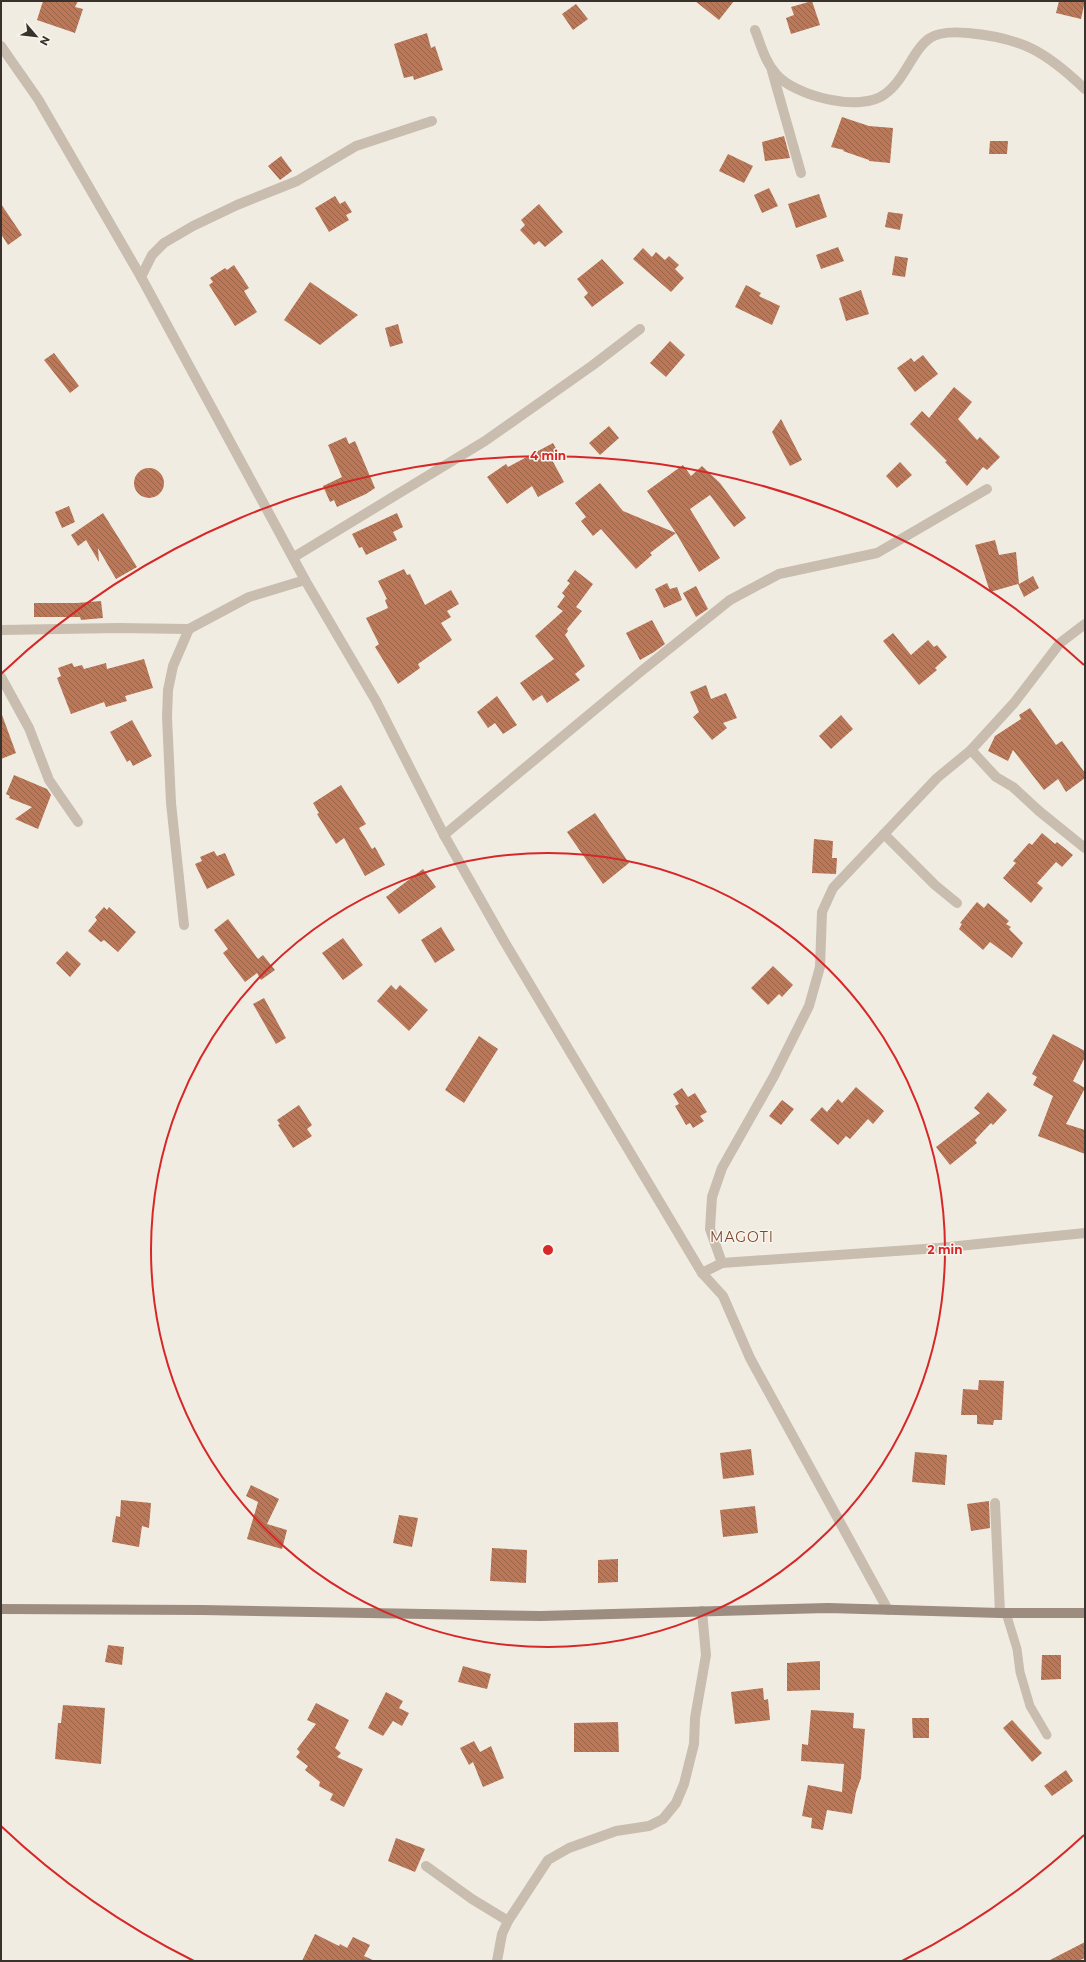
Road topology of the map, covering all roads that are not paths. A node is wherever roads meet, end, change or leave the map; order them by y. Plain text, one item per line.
1 (755, 30) dead end
2 (1, 46) edge
3 (771, 67) junction
4 (1085, 90) edge
5 (432, 121) dead end
6 (801, 173) dead end
7 (141, 277) junction
8 (640, 329) dead end
9 (987, 489) dead end
10 (294, 557) junction
11 (305, 580) junction
12 (1085, 624) edge
13 (189, 629) junction
14 (1, 630) edge
15 (1, 677) edge
16 (971, 750) junction
17 (78, 822) dead end
18 (884, 834) junction
19 (444, 835) junction
20 (1085, 848) edge
21 (957, 903) dead end
22 (184, 925) dead end
23 (1085, 1233) edge
24 (722, 1263) junction
25 (702, 1273) junction
26 (994, 1503) dead end
27 (1, 1609) edge
28 (888, 1610) junction
29 (702, 1611) junction
30 (1003, 1613) junction
31 (1085, 1613) edge
32 (1047, 1735) dead end
33 (426, 1866) dead end
34 (508, 1921) junction
35 (497, 1961) edge

1 - 3 street
2 - 7 street
3 - 4 street
3 - 6 street
5 - 7 street
7 - 10 street
8 - 10 street
9 - 19 street
10 - 11 street
11 - 13 street
11 - 19 street
12 - 16 street
13 - 14 street
13 - 22 street
15 - 17 street
16 - 18 street
16 - 20 street
18 - 21 street
18 - 24 street
19 - 25 street
23 - 24 street
24 - 25 street
25 - 28 street
26 - 30 street
27 - 29 street
28 - 29 street
28 - 30 street
29 - 34 street
30 - 31 street
30 - 32 lane
33 - 34 street
34 - 35 street

